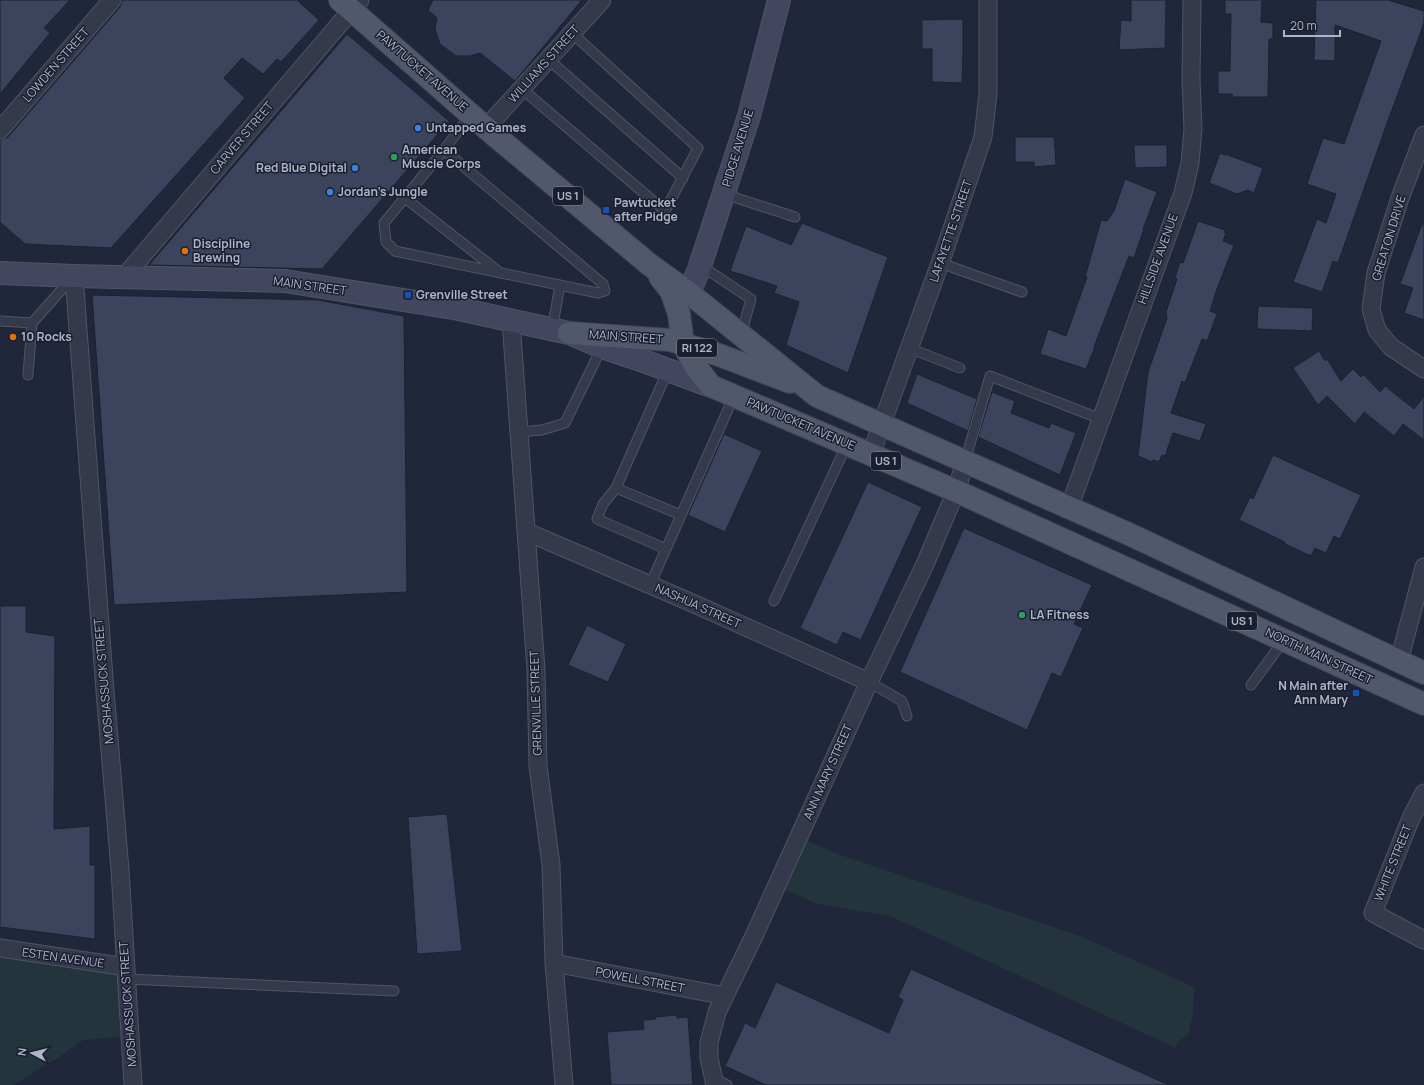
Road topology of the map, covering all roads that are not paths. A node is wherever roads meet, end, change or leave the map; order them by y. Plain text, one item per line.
1 (112, 0) edge
2 (602, 0) edge
3 (779, 0) edge
4 (988, 0) edge
5 (1192, 0) edge
6 (351, 3) edge
7 (572, 33) junction
8 (548, 59) junction
9 (522, 89) junction
10 (478, 121) junction
11 (0, 130) edge
12 (1424, 136) edge
13 (444, 150) junction
14 (683, 178) junction
15 (724, 194) junction
16 (405, 198) junction
17 (795, 217) dead end
18 (940, 263) junction
19 (650, 265) junction
20 (700, 265) junction
21 (1, 272) edge
22 (500, 273) junction
23 (74, 276) junction
24 (124, 277) junction
25 (560, 285) junction
26 (1022, 292) dead end
27 (689, 293) junction
28 (0, 321) edge
29 (511, 321) junction
30 (32, 323) junction
31 (560, 331) junction
32 (741, 335) junction
33 (683, 344) junction
34 (602, 347) junction
35 (909, 348) junction
36 (960, 368) dead end
37 (1424, 369) edge
38 (668, 370) junction
39 (28, 375) dead end
40 (711, 386) junction
41 (734, 396) junction
42 (818, 396) junction
43 (1101, 419) junction
44 (881, 425) junction
45 (519, 432) junction
46 (847, 444) junction
47 (871, 454) junction
48 (965, 462) junction
49 (616, 488) junction
50 (956, 491) junction
51 (1067, 507) junction
52 (681, 514) junction
53 (527, 532) junction
54 (1061, 538) junction
55 (666, 549) junction
56 (1424, 567) edge
57 (650, 585) junction
58 (774, 601) dead end
59 (1284, 640) junction
60 (1399, 662) junction
61 (1424, 673) edge
62 (869, 682) junction
63 (1251, 685) dead end
64 (1424, 704) edge
65 (907, 716) dead end
66 (1424, 793) edge
67 (1424, 940) edge
68 (0, 948) edge
69 (554, 963) junction
70 (126, 973) junction
71 (394, 991) dead end
72 (725, 996) junction
73 (718, 1083) edge
74 (134, 1085) edge
75 (564, 1085) edge

1 - 11 street, LOWDEN STREET
2 - 7 street, WILLIAMS STREET
3 - 15 main road, PIDGE AVENUE
4 - 18 street, LAFAYETTE STREET
5 - 43 street, HILLSIDE AVENUE
6 - 10 main road, PAWTUCKET AVENUE / US 1
6 - 24 street, CARVER STREET
7 - 8 street, WILLIAMS STREET
7 - 14 lane
8 - 9 street, WILLIAMS STREET
8 - 14 lane
9 - 10 street, WILLIAMS STREET
9 - 14 lane
10 - 13 lane
10 - 19 main road, PAWTUCKET AVENUE / US 1
12 - 37 street, GREATON DRIVE
13 - 16 lane
13 - 25 lane
15 - 17 lane
15 - 20 main road, PIDGE AVENUE
16 - 22 lane
16 - 22 lane
18 - 26 lane
18 - 35 street, LAFAYETTE STREET
19 - 27 main road, PAWTUCKET AVENUE / US 1
19 - 33 main road, PAWTUCKET AVENUE / US 1
20 - 27 main road, PIDGE AVENUE
20 - 32 lane
21 - 23 main road, MAIN STREET / RI 122
22 - 25 lane
23 - 24 main road, MAIN STREET / RI 122
23 - 30 lane
23 - 70 street, MOSHASSUCK STREET
24 - 29 main road, MAIN STREET / RI 122
25 - 31 lane
27 - 32 main road, PAWTUCKET AVENUE / US 1
28 - 30 lane
29 - 31 main road, MAIN STREET / RI 122
29 - 45 street, GRENVILLE STREET
30 - 39 lane
31 - 33 main road, MAIN STREET / RI 122
31 - 34 main road, MAIN STREET / RI 122
32 - 42 main road, PAWTUCKET AVENUE / US 1
33 - 40 main road, PAWTUCKET AVENUE / US 1
33 - 42 main road, MAIN STREET / RI 122
34 - 38 main road, MAIN STREET / RI 122
34 - 45 lane
35 - 36 lane
35 - 44 street, LAFAYETTE STREET
38 - 40 main road, MAIN STREET / RI 122
38 - 49 lane
40 - 41 main road, PAWTUCKET AVENUE / US 1
41 - 46 main road, PAWTUCKET AVENUE / US 1
41 - 52 lane
42 - 44 main road, PAWTUCKET AVENUE / US 1
43 - 48 lane
43 - 51 street, HILLSIDE AVENUE
44 - 47 street, LAFAYETTE STREET
44 - 48 main road, PAWTUCKET AVENUE / US 1
45 - 53 street, GRENVILLE STREET
46 - 47 main road, PAWTUCKET AVENUE / US 1
46 - 58 lane
47 - 50 main road, PAWTUCKET AVENUE / US 1
48 - 50 street, ANN MARY STREET
48 - 51 main road, PAWTUCKET AVENUE / US 1
49 - 52 lane
49 - 55 lane
50 - 54 main road, PAWTUCKET AVENUE / US 1
50 - 62 street, ANN MARY STREET
51 - 54 main road
51 - 60 main road, US 1
52 - 55 lane
53 - 57 street, NASHUA STREET
53 - 69 street, GRENVILLE STREET
54 - 59 main road, NORTH MAIN STREET / US 1
55 - 57 lane
56 - 60 street
57 - 62 street, NASHUA STREET
59 - 63 lane
59 - 64 main road, NORTH MAIN STREET / US 1
60 - 61 main road, US 1
62 - 65 lane
62 - 72 street, ANN MARY STREET
66 - 67 street, WHITE STREET
68 - 70 street, ESTEN AVENUE
69 - 72 street, POWELL STREET
69 - 75 street, GRENVILLE STREET
70 - 71 lane
70 - 74 street, MOSHASSUCK STREET
72 - 73 street, ANN MARY STREET

